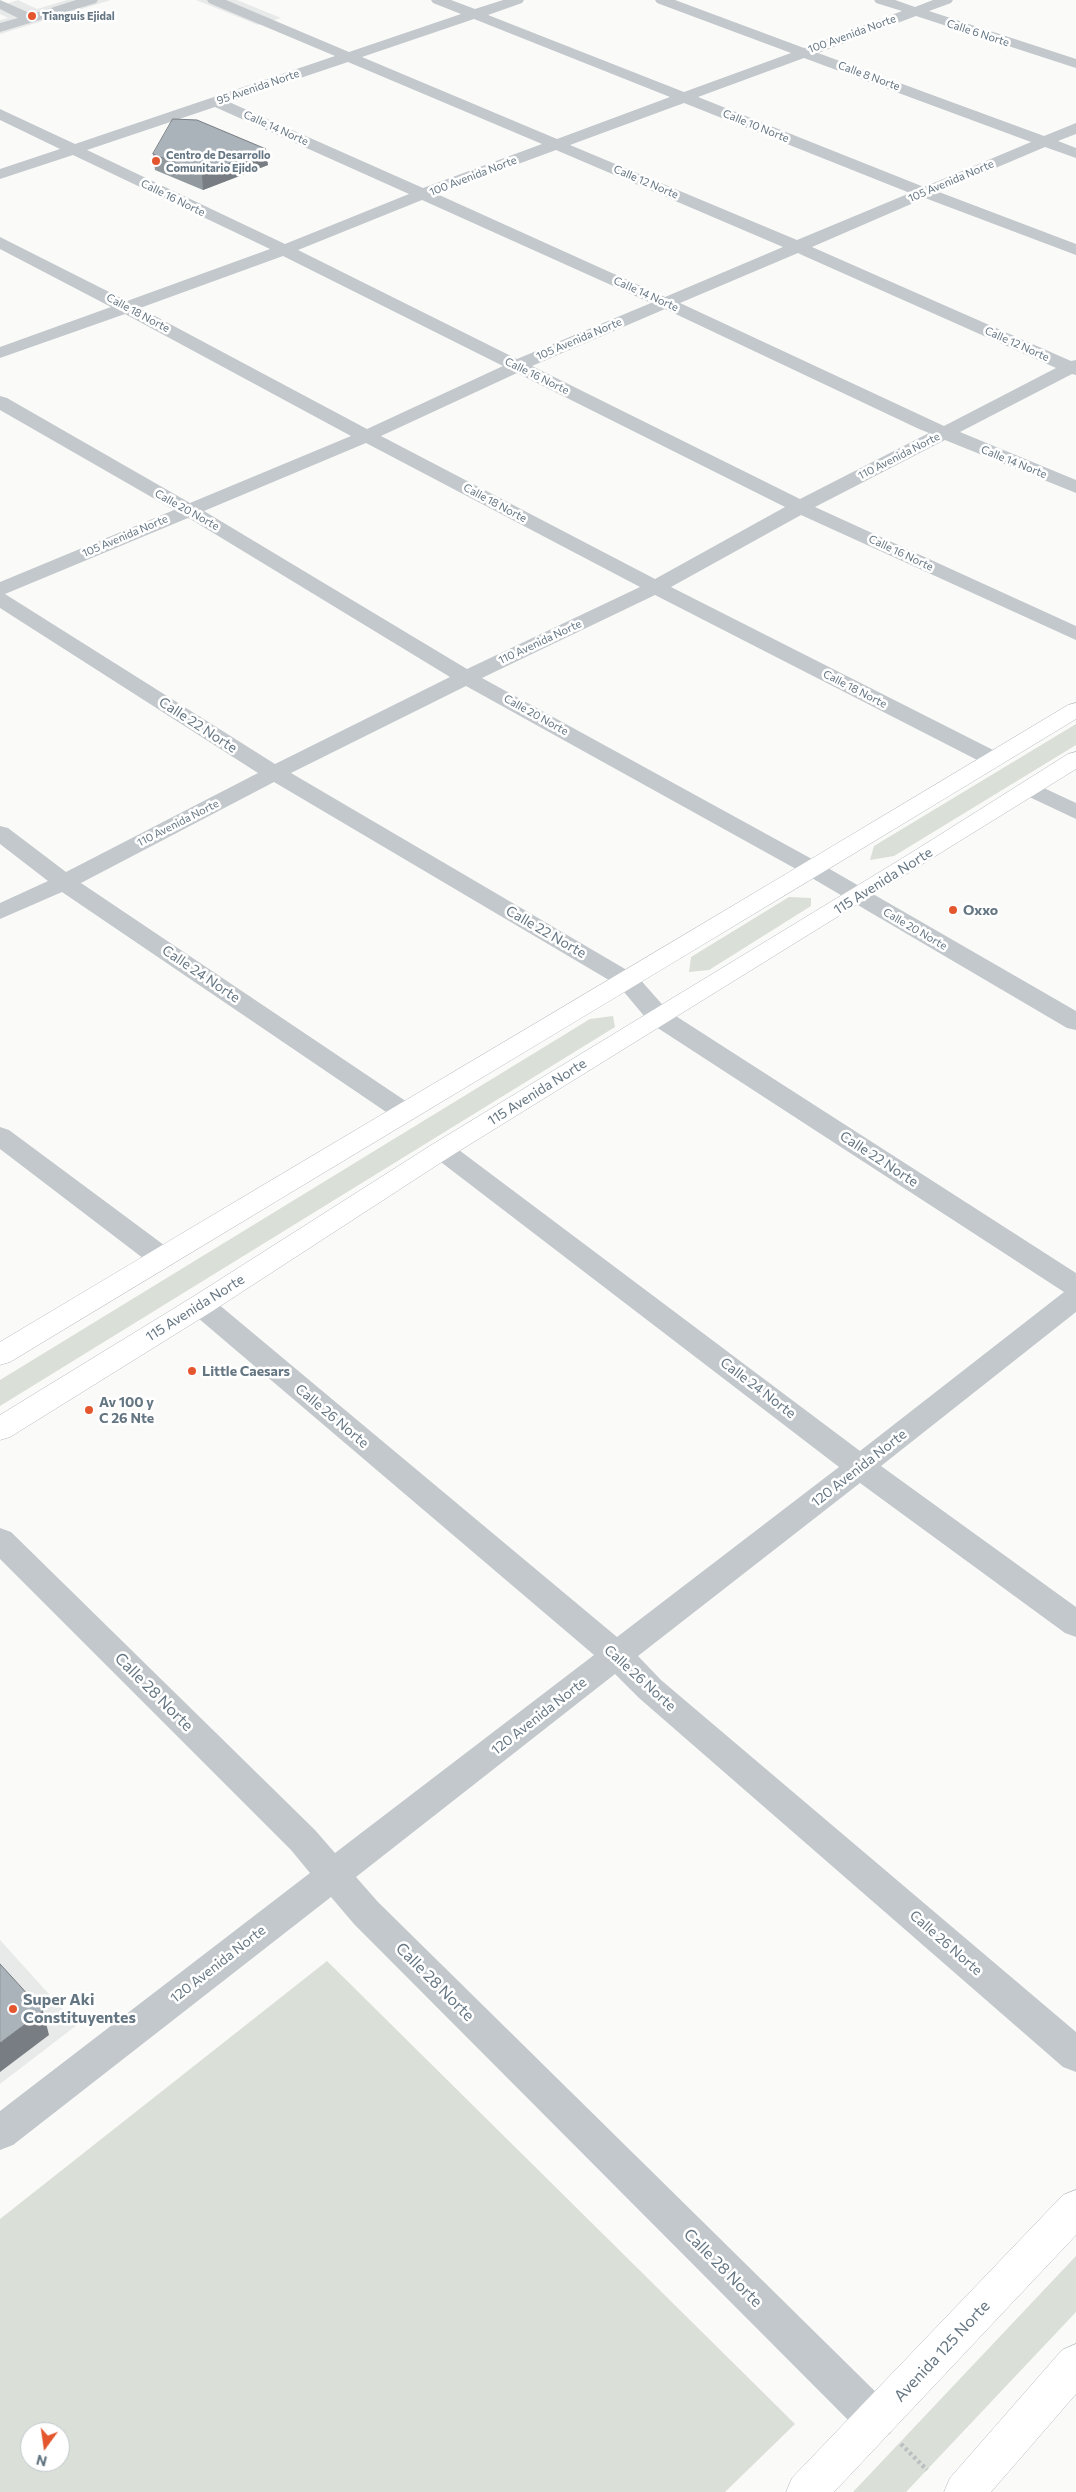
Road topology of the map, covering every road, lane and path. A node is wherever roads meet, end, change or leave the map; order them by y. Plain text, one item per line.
1 (91, 0) edge
2 (214, 0) edge
3 (438, 0) edge
4 (517, 0) edge
5 (662, 0) edge
6 (881, 0) edge
7 (946, 0) edge
8 (0, 4) edge
9 (914, 12) junction
10 (474, 14) junction
11 (30, 18) junction
12 (0, 28) edge
13 (803, 52) junction
14 (349, 56) junction
15 (1076, 64) edge
16 (684, 98) junction
17 (215, 101) junction
18 (0, 114) edge
19 (1076, 128) edge
20 (1045, 141) junction
21 (556, 144) junction
22 (73, 150) junction
23 (1076, 153) edge
24 (0, 174) edge
25 (923, 192) junction
26 (423, 194) junction
27 (0, 242) edge
28 (798, 246) junction
29 (284, 250) junction
30 (1076, 250) edge
31 (664, 302) junction
32 (126, 306) junction
33 (0, 352) edge
34 (517, 366) junction
35 (1074, 368) edge
36 (0, 402) edge
37 (946, 432) junction
38 (367, 436) junction
39 (1076, 487) edge
40 (800, 507) junction
41 (187, 510) junction
42 (655, 587) junction
43 (0, 589) edge
44 (0, 599) edge
45 (1076, 634) edge
46 (467, 678) junction
47 (1076, 710) edge
48 (993, 759) junction
49 (1076, 759) edge
50 (274, 773) junction
51 (1031, 789) junction
52 (1076, 812) edge
53 (0, 833) edge
54 (813, 869) junction
55 (64, 882) junction
56 (858, 896) junction
57 (0, 912) edge
58 (628, 981) junction
59 (659, 1017) junction
60 (1076, 1022) edge
61 (404, 1112) junction
62 (0, 1136) edge
63 (442, 1150) junction
64 (162, 1258) junction
65 (1076, 1286) edge
66 (1076, 1297) edge
67 (201, 1305) junction
68 (0, 1354) edge
69 (0, 1429) edge
70 (861, 1466) junction
71 (0, 1540) edge
72 (1076, 1624) edge
73 (617, 1655) junction
74 (334, 1874) junction
75 (1076, 2055) edge
76 (0, 2133) edge
77 (1076, 2208) edge
78 (1076, 2364) edge
79 (888, 2431) junction
80 (927, 2470) dead end
81 (806, 2492) edge
82 (964, 2492) edge

1 - 11 street
2 - 14 street, Calle 12 Norte
3 - 10 street, Calle 10 Norte
4 - 10 street, 95 Avenida Norte
5 - 13 street, Calle 8 Norte
6 - 9 street, Calle 6 Norte
7 - 9 street, 100 Avenida Norte
8 - 11 street
9 - 13 street, 100 Avenida Norte
9 - 15 street, Calle 6 Norte
10 - 14 street, 95 Avenida Norte
10 - 16 street, Calle 10 Norte
11 - 12 street
13 - 16 street, 100 Avenida Norte
13 - 20 street, Calle 8 Norte
14 - 17 street, 95 Avenida Norte
14 - 21 street, Calle 12 Norte
16 - 21 street, 100 Avenida Norte
16 - 25 street, Calle 10 Norte
17 - 22 street, 95 Avenida Norte
17 - 26 street, Calle 14 Norte
18 - 22 street, Calle 16 Norte
19 - 20 street, 105 Avenida Norte
20 - 23 street, Calle 8 Norte
20 - 25 street, 105 Avenida Norte
21 - 26 street, 100 Avenida Norte
21 - 28 street, Calle 12 Norte
22 - 24 street, 95 Avenida Norte
22 - 29 street, Calle 16 Norte
25 - 28 street, 105 Avenida Norte
25 - 30 street, Calle 10 Norte
26 - 29 street, 100 Avenida Norte
26 - 31 street, Calle 14 Norte
27 - 32 street, Calle 18 Norte
28 - 31 street, 105 Avenida Norte
28 - 35 street, Calle 12 Norte
29 - 32 street, 100 Avenida Norte
29 - 34 street, Calle 16 Norte
31 - 34 street, 105 Avenida Norte
31 - 37 street, Calle 14 Norte
32 - 33 street, 100 Avenida Norte
32 - 38 street, Calle 18 Norte
34 - 38 street, 105 Avenida Norte
34 - 40 street, Calle 16 Norte
35 - 37 street, 110 Avenida Norte
36 - 41 street, Calle 20 Norte
37 - 39 street, Calle 14 Norte
37 - 40 street, 110 Avenida Norte
38 - 41 street, 105 Avenida Norte
38 - 42 street, Calle 18 Norte
40 - 42 street, 110 Avenida Norte
40 - 45 street, Calle 16 Norte
41 - 43 street, 105 Avenida Norte
41 - 46 street, Calle 20 Norte
42 - 46 street, 110 Avenida Norte
42 - 48 street, Calle 18 Norte
44 - 50 street, Calle 22 Norte
46 - 50 street, 110 Avenida Norte
46 - 54 street, Calle 20 Norte
47 - 48 main road
48 - 54 main road
49 - 51 main road, 115 Avenida Norte
50 - 55 street, 110 Avenida Norte
50 - 58 street, Calle 22 Norte
51 - 52 street
51 - 56 main road, 115 Avenida Norte
53 - 55 street, Calle 24 Norte
54 - 56 street, Calle 20 Norte
54 - 58 main road
55 - 57 street, 110 Avenida Norte
55 - 61 street, Calle 24 Norte
56 - 59 main road, 115 Avenida Norte
56 - 60 street, Calle 20 Norte
58 - 59 street, Calle 22 Norte
58 - 61 main road
59 - 63 main road, 115 Avenida Norte
59 - 65 street, Calle 22 Norte
61 - 64 main road
62 - 64 street
63 - 67 main road, 115 Avenida Norte
63 - 70 street, Calle 24 Norte
64 - 68 main road
66 - 70 street, 120 Avenida Norte
67 - 69 main road, 115 Avenida Norte
67 - 73 street, Calle 26 Norte
70 - 72 street, Calle 24 Norte
70 - 73 street, 120 Avenida Norte
71 - 74 street, Calle 28 Norte
73 - 74 street, 120 Avenida Norte
73 - 75 street, Calle 26 Norte
74 - 76 street, 120 Avenida Norte
74 - 79 street, Calle 28 Norte
77 - 79 main road, Avenida 125 Norte
78 - 82 main road
79 - 80 path
79 - 81 main road, Avenida 125 Norte

